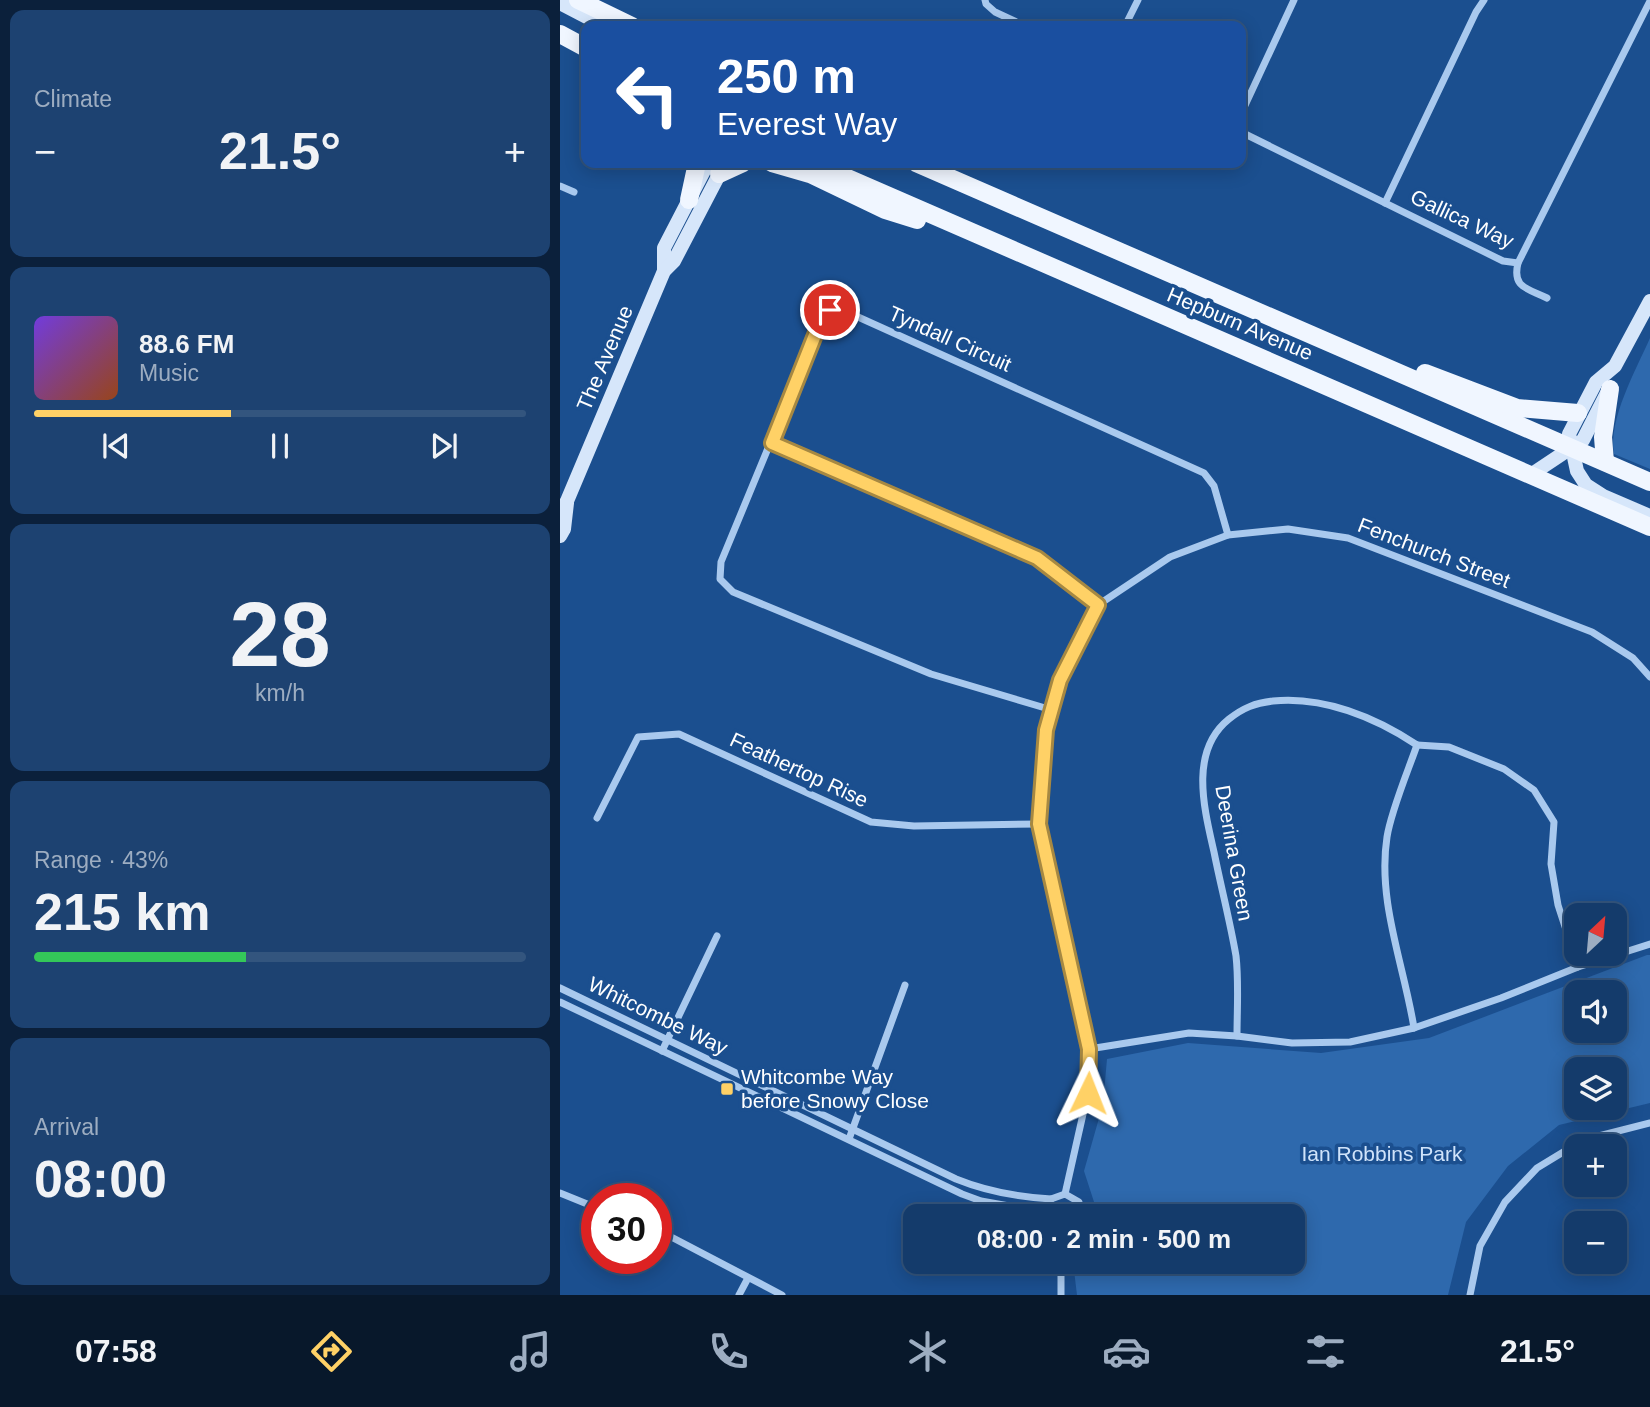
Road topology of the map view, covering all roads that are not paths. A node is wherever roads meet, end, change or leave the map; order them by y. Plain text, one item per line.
1 (579, 0) edge
2 (985, 0) edge
3 (1138, 0) edge
4 (1294, 0) edge
5 (1484, 0) edge
6 (1650, 1) edge
7 (560, 4) edge
8 (594, 21) edge
9 (622, 21) edge
10 (1014, 21) edge
11 (1128, 21) edge
12 (560, 34) edge
13 (581, 45) edge
14 (1246, 103) edge
15 (1246, 134) edge
16 (696, 168) edge
17 (717, 168) edge
18 (718, 168) edge
19 (789, 168) edge
20 (824, 168) edge
21 (928, 168) edge
22 (560, 186) edge
23 (574, 192) dead end
24 (689, 200) junction
25 (1385, 203) junction
26 (944, 222) junction
27 (1518, 263) junction
28 (664, 271) junction
29 (1547, 298) dead end
30 (1650, 300) edge
31 (1351, 352) junction
32 (1615, 366) junction
33 (1610, 389) junction
34 (1578, 413) junction
35 (772, 443) junction
36 (1572, 449) junction
37 (1605, 462) junction
38 (1532, 474) junction
39 (1650, 482) edge
40 (564, 507) edge
41 (1650, 516) edge
42 (1650, 527) edge
43 (1228, 535) junction
44 (560, 536) edge
45 (1098, 605) junction
46 (1650, 677) edge
47 (1052, 710) junction
48 (1417, 745) junction
49 (597, 818) dead end
50 (1039, 824) junction
51 (717, 936) dead end
52 (1650, 943) edge
53 (1578, 967) junction
54 (905, 985) dead end
55 (560, 988) edge
56 (560, 1002) edge
57 (1414, 1028) junction
58 (1237, 1036) junction
59 (667, 1041) junction
60 (1089, 1049) junction
61 (662, 1051) junction
62 (1650, 1123) edge
63 (853, 1128) junction
64 (849, 1139) junction
65 (560, 1193) edge
66 (1065, 1194) junction
67 (1051, 1199) junction
68 (581, 1202) edge
69 (995, 1204) edge
70 (1048, 1204) edge
71 (1079, 1204) edge
72 (672, 1238) edge
73 (1061, 1274) edge
74 (748, 1278) junction
75 (739, 1295) edge
76 (782, 1295) edge
77 (1061, 1295) edge
78 (1470, 1295) edge

1 - 9 main road
2 - 10 street
3 - 11 street
4 - 14 street
5 - 25 street
6 - 27 street, Gallica Way
7 - 8 street
12 - 13 main road
15 - 25 street, Gallica Way
16 - 24 main road
17 - 24 street, The Avenue
18 - 28 street, The Avenue
19 - 26 main road
20 - 26 main road, Hepburn Avenue
21 - 31 main road, Hepburn Avenue
22 - 23 street
24 - 28 street, The Avenue
25 - 27 street, Gallica Way
26 - 38 main road, Hepburn Avenue
27 - 29 street
28 - 40 street, The Avenue
30 - 32 street
31 - 34 main road
31 - 36 main road, Hepburn Avenue
32 - 33 street
32 - 34 street
33 - 36 street
33 - 37 main road
34 - 36 street
35 - 43 street, Tyndall Circuit
35 - 45 street
35 - 47 street, Tyndall Circuit
36 - 37 main road, Hepburn Avenue
36 - 38 street
36 - 41 street
37 - 39 main road, Hepburn Avenue
38 - 42 main road, Hepburn Avenue
40 - 44 street, The Avenue
43 - 45 street, Fenchurch Street
43 - 46 street, Fenchurch Street
45 - 47 street, Fenchurch Street
47 - 50 street, Fenchurch Street
48 - 53 street
48 - 57 street
48 - 58 street, Deerina Green
49 - 50 street, Feathertop Rise
50 - 60 street, Fenchurch Street
51 - 59 street
52 - 53 street
53 - 57 street
54 - 63 street
55 - 59 street, Whitcombe Way
56 - 61 street, Whitcombe Way
57 - 58 street
58 - 60 street
59 - 61 street
59 - 63 street, Whitcombe Way
60 - 66 street, Fenchurch Street
61 - 64 street, Whitcombe Way
62 - 78 street
63 - 64 street
63 - 67 street, Whitcombe Way
64 - 69 street, Whitcombe Way
65 - 68 street
66 - 67 street, Whitcombe Way
66 - 71 street
67 - 70 street, Whitcombe Way
72 - 74 street
73 - 77 street
74 - 75 street
74 - 76 street

